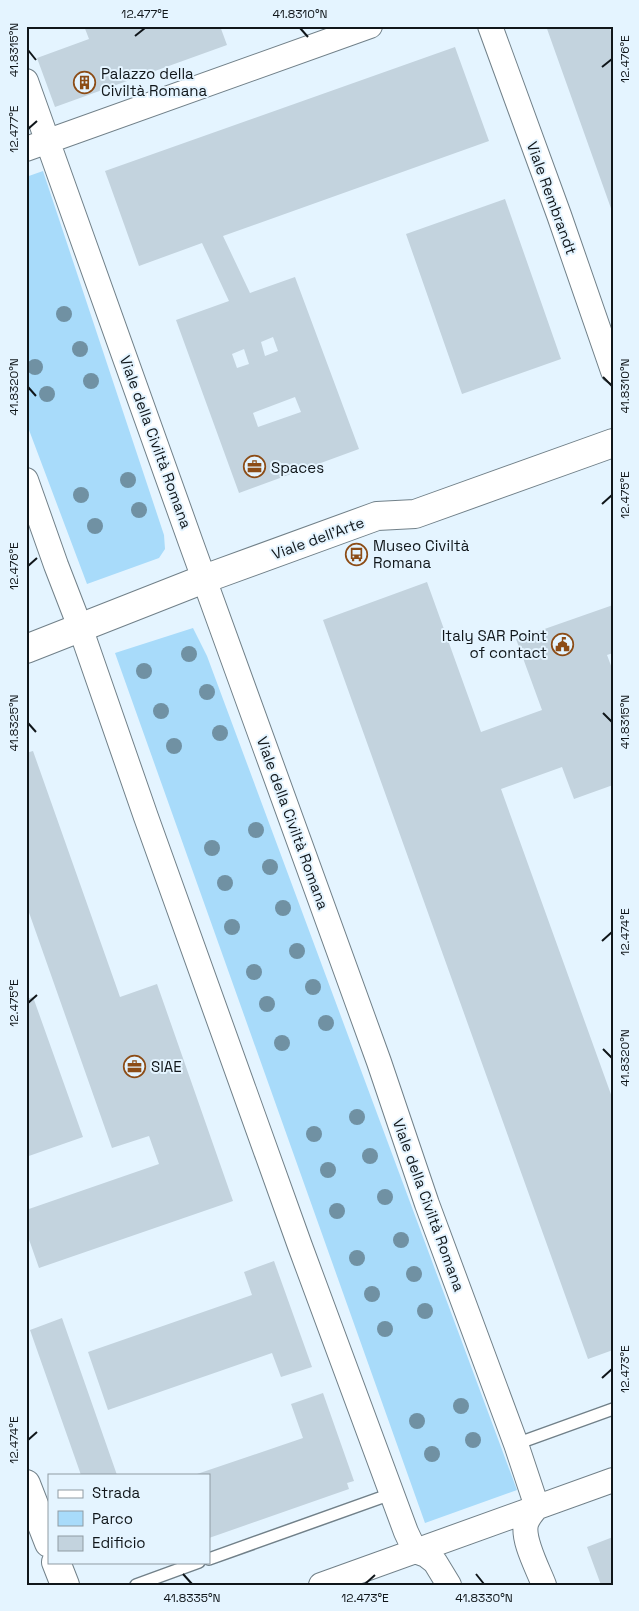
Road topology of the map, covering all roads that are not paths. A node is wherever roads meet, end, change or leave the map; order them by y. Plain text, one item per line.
1 (370, 26) edge
2 (490, 26) edge
3 (27, 83) edge
4 (37, 145) edge
5 (613, 371) edge
6 (613, 442) edge
7 (26, 480) edge
8 (204, 579) junction
9 (80, 627) junction
10 (26, 649) edge
11 (613, 1409) edge
12 (516, 1444) junction
13 (613, 1480) edge
14 (26, 1484) edge
15 (391, 1494) junction
16 (537, 1506) junction
17 (48, 1540) edge
18 (416, 1551) junction
19 (210, 1559) edge
20 (57, 1564) edge
21 (194, 1564) edge
22 (65, 1585) edge
23 (136, 1585) edge
24 (321, 1585) edge
25 (449, 1585) edge
26 (544, 1585) edge

1 - 4 street
2 - 5 street, Viale Rembrandt
3 - 4 street, Viale della Civiltà Romana
4 - 8 street, Viale della Civiltà Romana
6 - 8 street, Viale dell'Arte
7 - 9 street
8 - 9 street, Viale dell'Arte
8 - 12 street, Viale della Civiltà Romana
9 - 10 street, Viale dell'Arte
9 - 15 street
11 - 12 lane
12 - 16 street, Viale della Civiltà Romana
13 - 16 street
14 - 17 street
15 - 18 street
15 - 19 lane
16 - 18 street
16 - 26 street
18 - 24 street
18 - 25 street
20 - 22 street
21 - 23 lane

